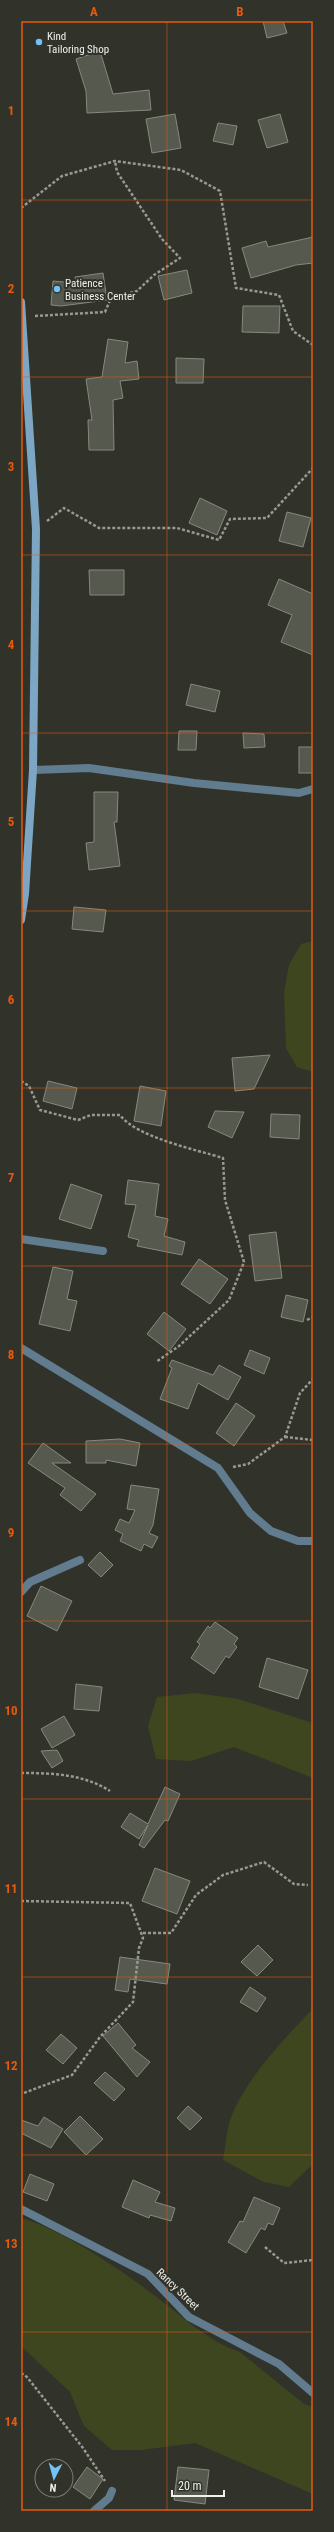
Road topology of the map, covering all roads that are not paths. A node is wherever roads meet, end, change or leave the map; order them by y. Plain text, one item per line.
1 (21, 302) edge
2 (33, 770) junction
3 (313, 789) edge
4 (21, 920) edge
5 (21, 1239) edge
6 (103, 1252) dead end
7 (21, 1348) edge
8 (313, 1541) edge
9 (80, 1560) dead end
10 (21, 1592) edge
11 (21, 2208) edge
12 (313, 2394) edge
13 (112, 2491) road end
14 (94, 2511) edge

1 - 2 street
2 - 3 street
2 - 4 street
5 - 6 street
7 - 8 street
9 - 10 street
11 - 12 street, Rancy Street
13 - 14 street

